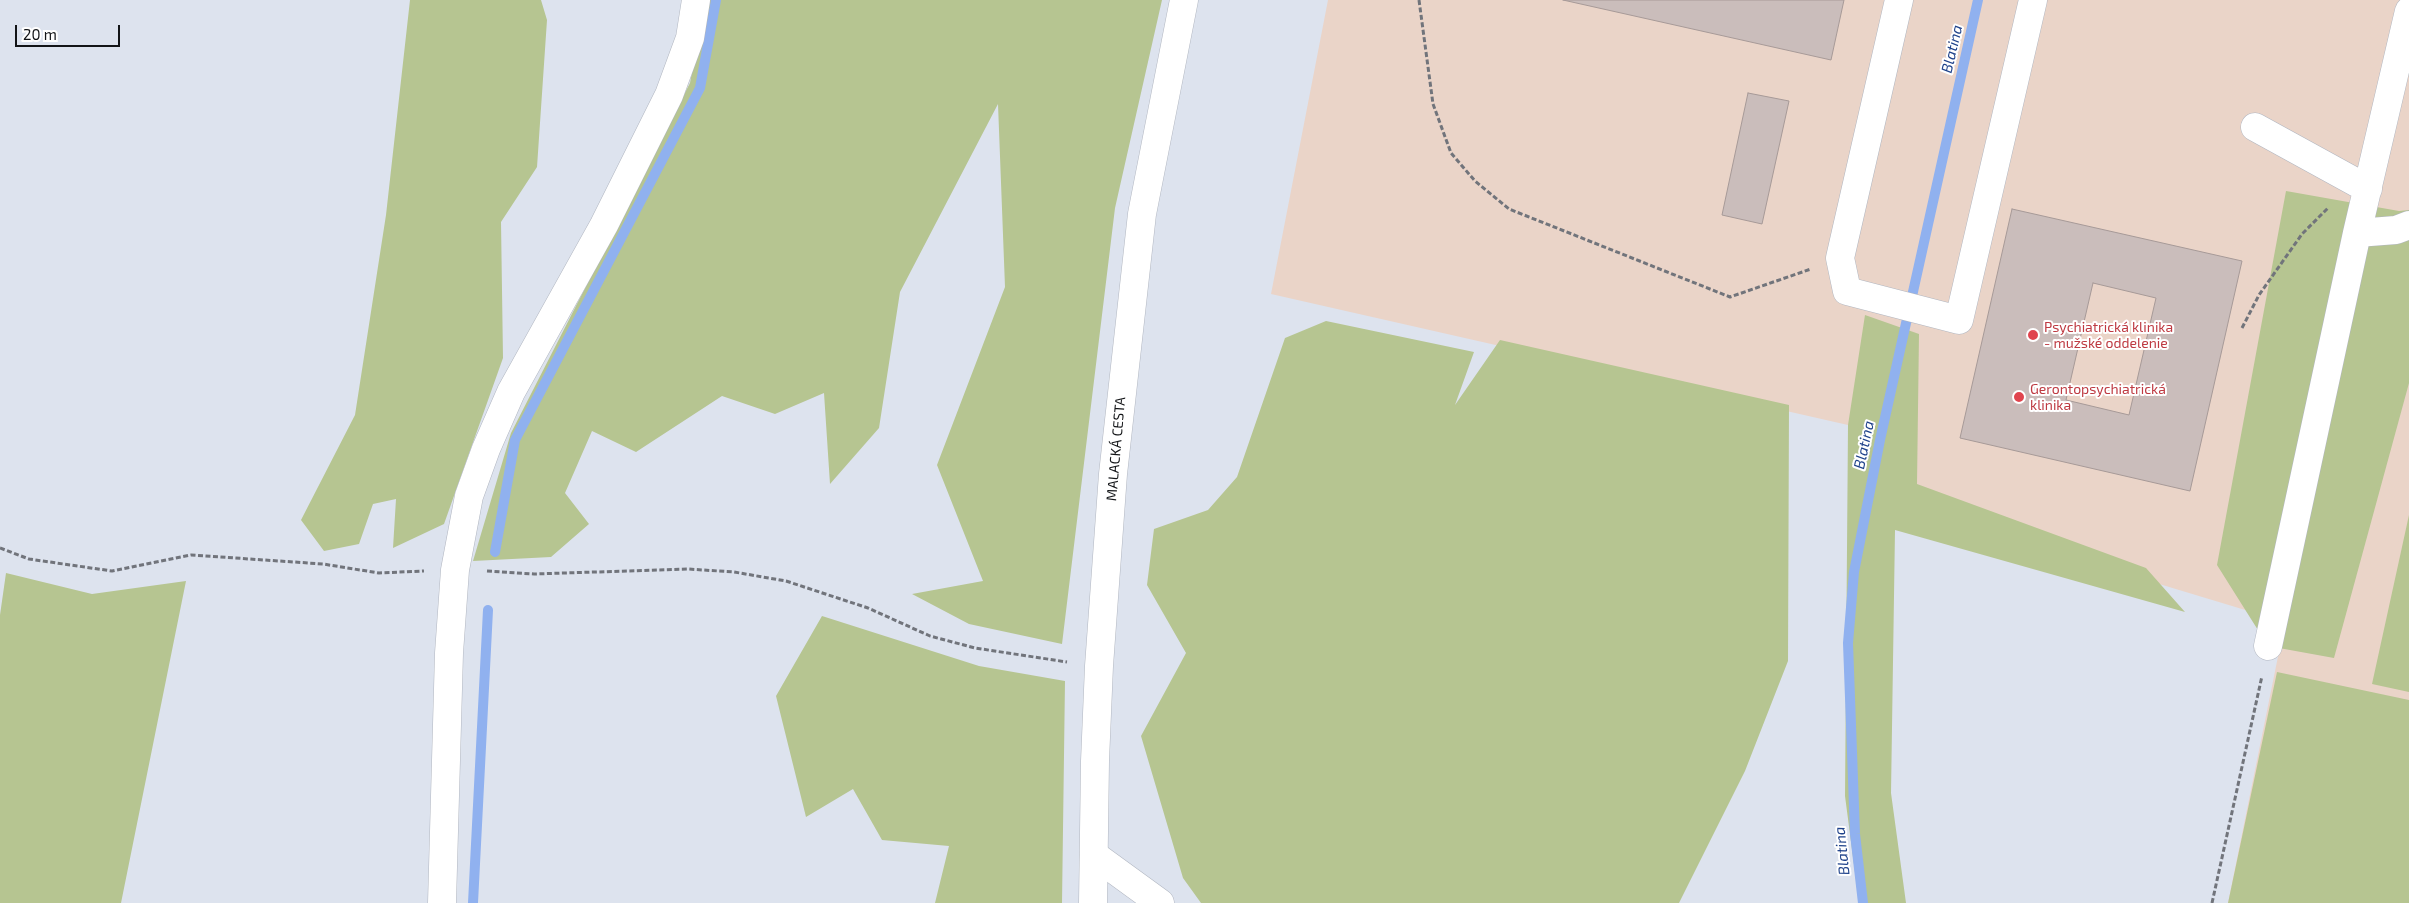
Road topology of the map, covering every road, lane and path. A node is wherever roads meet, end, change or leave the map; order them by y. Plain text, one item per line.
1 (696, 0) edge
2 (1184, 0) edge
3 (1419, 0) edge
4 (1900, 0) edge
5 (2033, 0) edge
6 (2409, 11) edge
7 (2255, 127) dead end
8 (2361, 185) junction
9 (2409, 225) edge
10 (2357, 233) junction
11 (1840, 258) junction
12 (2242, 328) dead end
13 (0, 548) edge
14 (455, 570) junction
15 (2268, 646) joint
16 (1099, 666) junction
17 (1094, 855) junction
18 (442, 903) edge
19 (1093, 903) edge
20 (1160, 903) edge
21 (2212, 903) edge

1 - 14 main road
2 - 16 main road, MALACKÁ CESTA
3 - 11 path
4 - 11 main road
5 - 11 main road
6 - 8 main road
7 - 8 main road
8 - 10 main road
8 - 12 path
9 - 10 main road
10 - 15 main road
13 - 14 path
14 - 16 path
14 - 18 main road
15 - 21 path
16 - 17 main road, MALACKÁ CESTA
17 - 19 main road, MALACKÁ CESTA
17 - 20 main road

